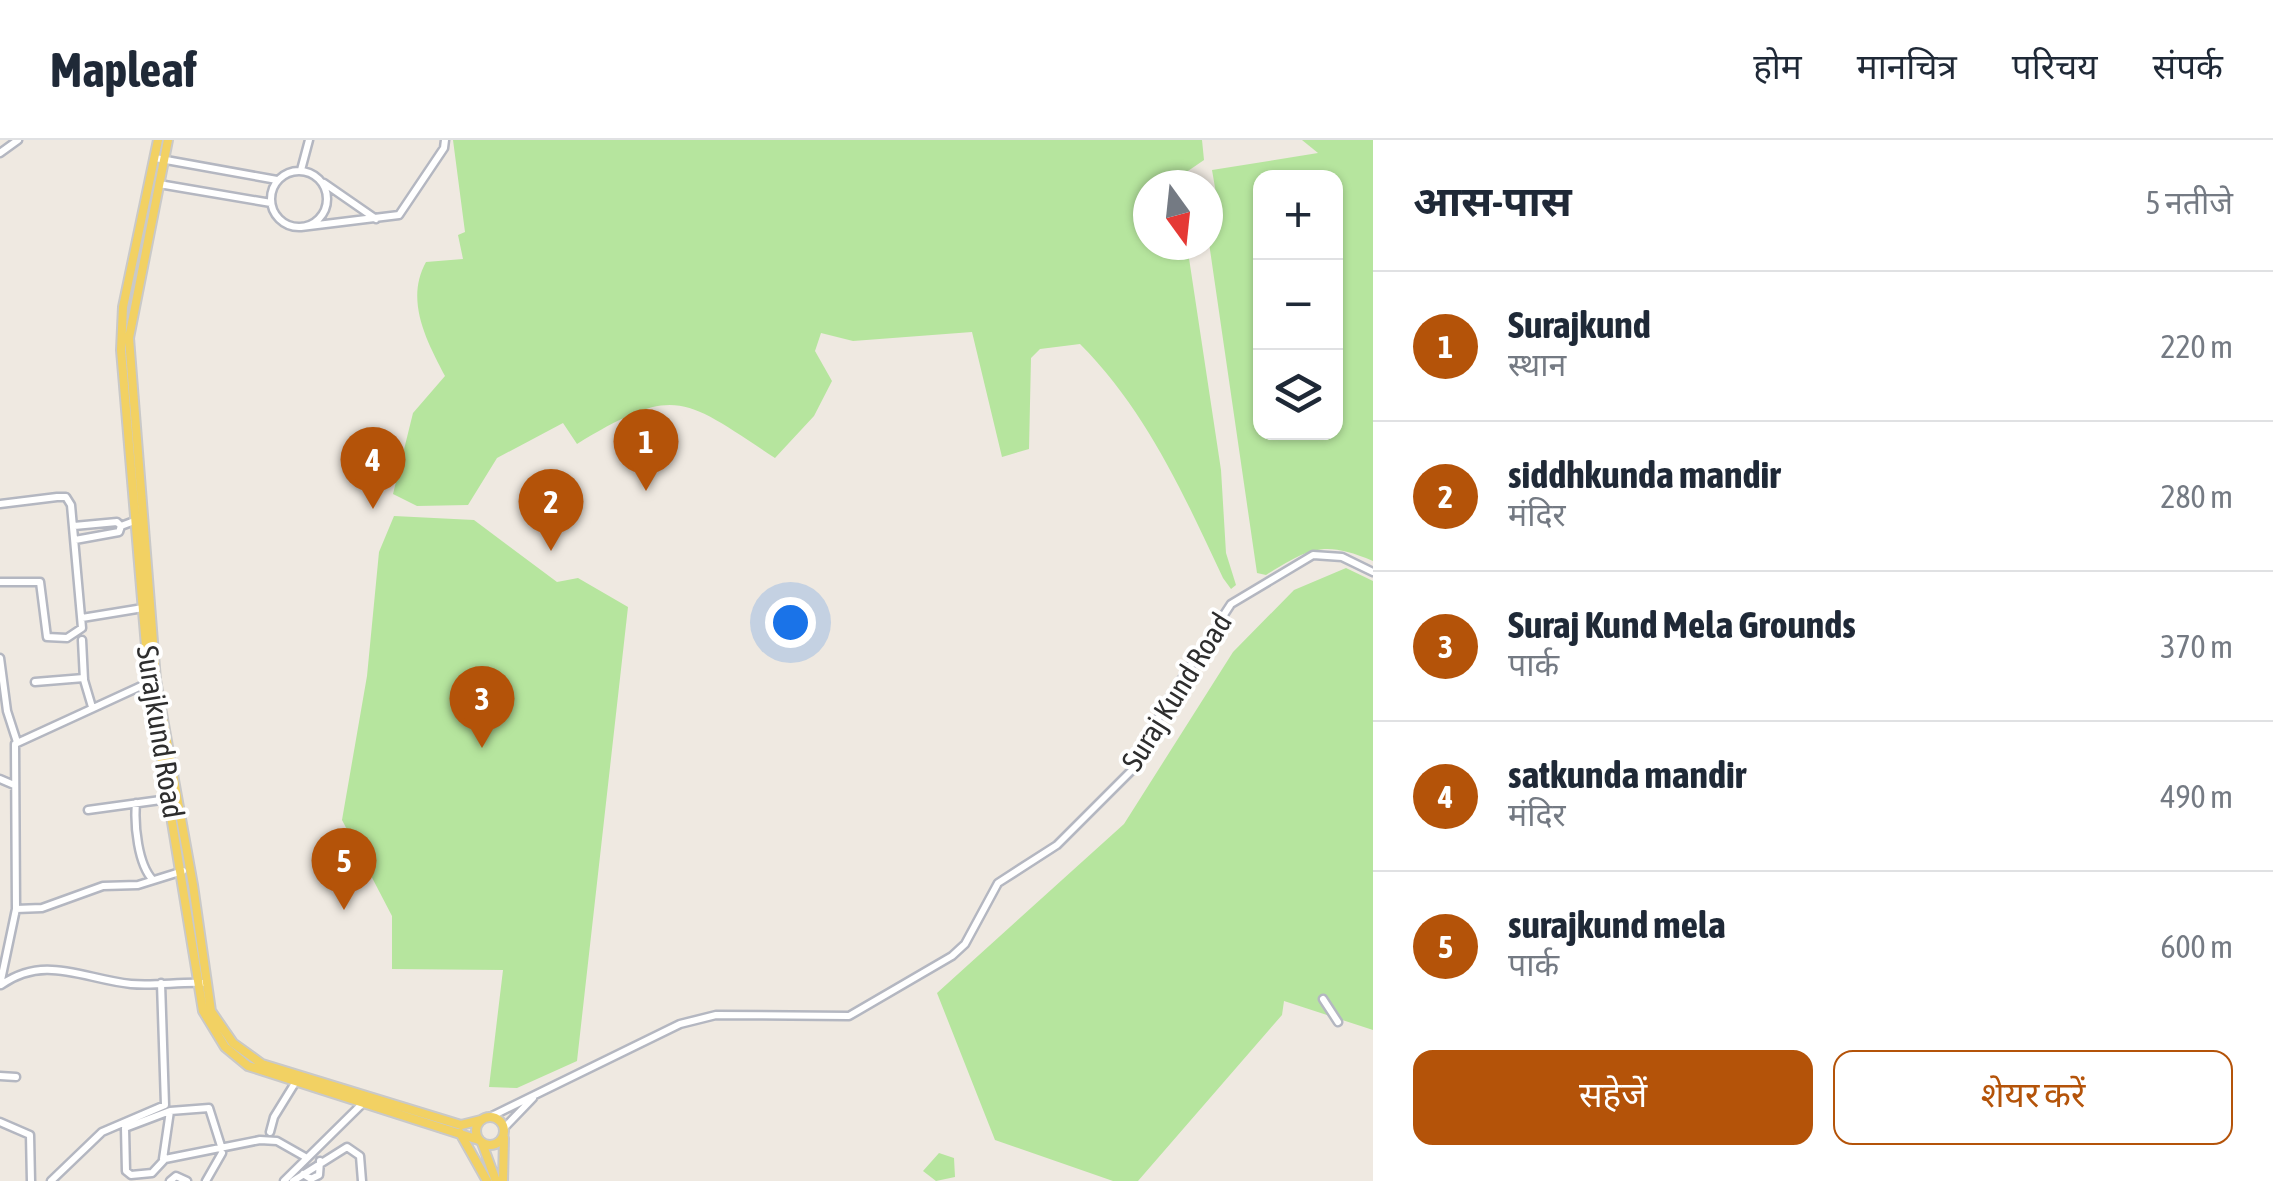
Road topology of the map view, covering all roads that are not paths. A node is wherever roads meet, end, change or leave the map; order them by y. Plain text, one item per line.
1 (18, 140) edge
2 (158, 140) edge
3 (168, 140) edge
4 (309, 140) edge
5 (446, 141) edge
6 (0, 153) edge
7 (154, 158) junction
8 (165, 160) junction
9 (301, 170) junction
10 (277, 180) junction
11 (324, 182) junction
12 (154, 184) junction
13 (271, 203) junction
14 (376, 218) junction
15 (301, 227) junction
16 (0, 504) edge
17 (139, 520) junction
18 (74, 526) junction
19 (120, 526) junction
20 (75, 540) junction
21 (1373, 572) edge
22 (0, 582) edge
23 (142, 608) junction
24 (82, 618) junction
25 (148, 621) junction
26 (82, 640) dead end
27 (0, 658) edge
28 (84, 678) junction
29 (152, 681) junction
30 (35, 682) dead end
31 (3, 699) edge
32 (92, 708) junction
33 (18, 742) junction
34 (0, 779) edge
35 (14, 785) junction
36 (170, 799) junction
37 (136, 803) junction
38 (88, 810) dead end
39 (183, 871) junction
40 (154, 880) junction
41 (16, 909) junction
42 (3, 967) edge
43 (162, 983) junction
44 (201, 983) junction
45 (0, 986) edge
46 (1323, 1000) dead end
47 (1338, 1022) dead end
48 (0, 1076) edge
49 (16, 1077) dead end
50 (296, 1083) junction
51 (537, 1094) junction
52 (364, 1101) junction
53 (170, 1112) junction
54 (490, 1117) junction
55 (480, 1120) junction
56 (0, 1122) edge
57 (504, 1131) junction
58 (270, 1132) dead end
59 (459, 1132) junction
60 (480, 1141) junction
61 (221, 1149) junction
62 (306, 1158) junction
63 (163, 1160) junction
64 (31, 1181) edge
65 (51, 1181) edge
66 (170, 1181) edge
67 (187, 1181) edge
68 (206, 1181) edge
69 (284, 1181) edge
70 (294, 1181) edge
71 (362, 1181) edge
72 (487, 1181) edge
73 (500, 1181) edge

1 - 6 street
2 - 7 main road, Surajkund Road
3 - 8 main road, Surajkund Road
4 - 9 street
5 - 14 street
7 - 8 street
7 - 12 main road, Surajkund Road
8 - 10 street
8 - 12 main road, Surajkund Road
9 - 10 street
9 - 11 street
10 - 13 street
11 - 14 street
11 - 15 street
12 - 13 street
12 - 17 main road, Surajkund Road
13 - 15 street
14 - 15 street
16 - 18 street
17 - 19 street
17 - 23 main road, Surajkund Road
17 - 25 main road, Surajkund Road
18 - 19 street
18 - 20 street
19 - 20 street
20 - 24 street
21 - 51 street, Suraj Kund Road
22 - 24 street
23 - 24 street
23 - 25 main road, Surajkund Road
25 - 29 main road, Surajkund Road
26 - 28 street
27 - 31 street
28 - 30 street
28 - 32 street
29 - 32 street
29 - 36 main road, Surajkund Road
29 - 44 main road, Surajkund Road
31 - 33 street
32 - 33 street
33 - 35 street
34 - 35 street
35 - 41 street
36 - 37 street
36 - 39 main road, Surajkund Road
37 - 38 street
37 - 40 street
39 - 40 street
39 - 44 main road, Surajkund Road
40 - 41 street
41 - 42 street
42 - 45 street
43 - 44 street
43 - 45 street
43 - 65 street
44 - 50 main road, Surajkund Road
44 - 52 main road, Surajkund Road
46 - 47 street
48 - 49 street
50 - 52 main road, Surajkund Road
50 - 58 street
51 - 54 street, Suraj Kund Road
51 - 57 street
52 - 55 main road, Surajkund Road
52 - 59 main road, Surajkund Road
52 - 62 street
53 - 61 street
53 - 63 street
53 - 63 street
54 - 55 main road
54 - 57 main road
55 - 60 main road
56 - 64 street
57 - 60 main road
57 - 73 main road
59 - 60 main road, Surajkund Road
59 - 72 main road
60 - 73 main road
61 - 62 street
61 - 63 street
61 - 68 street
62 - 69 street
66 - 67 street
70 - 71 street

